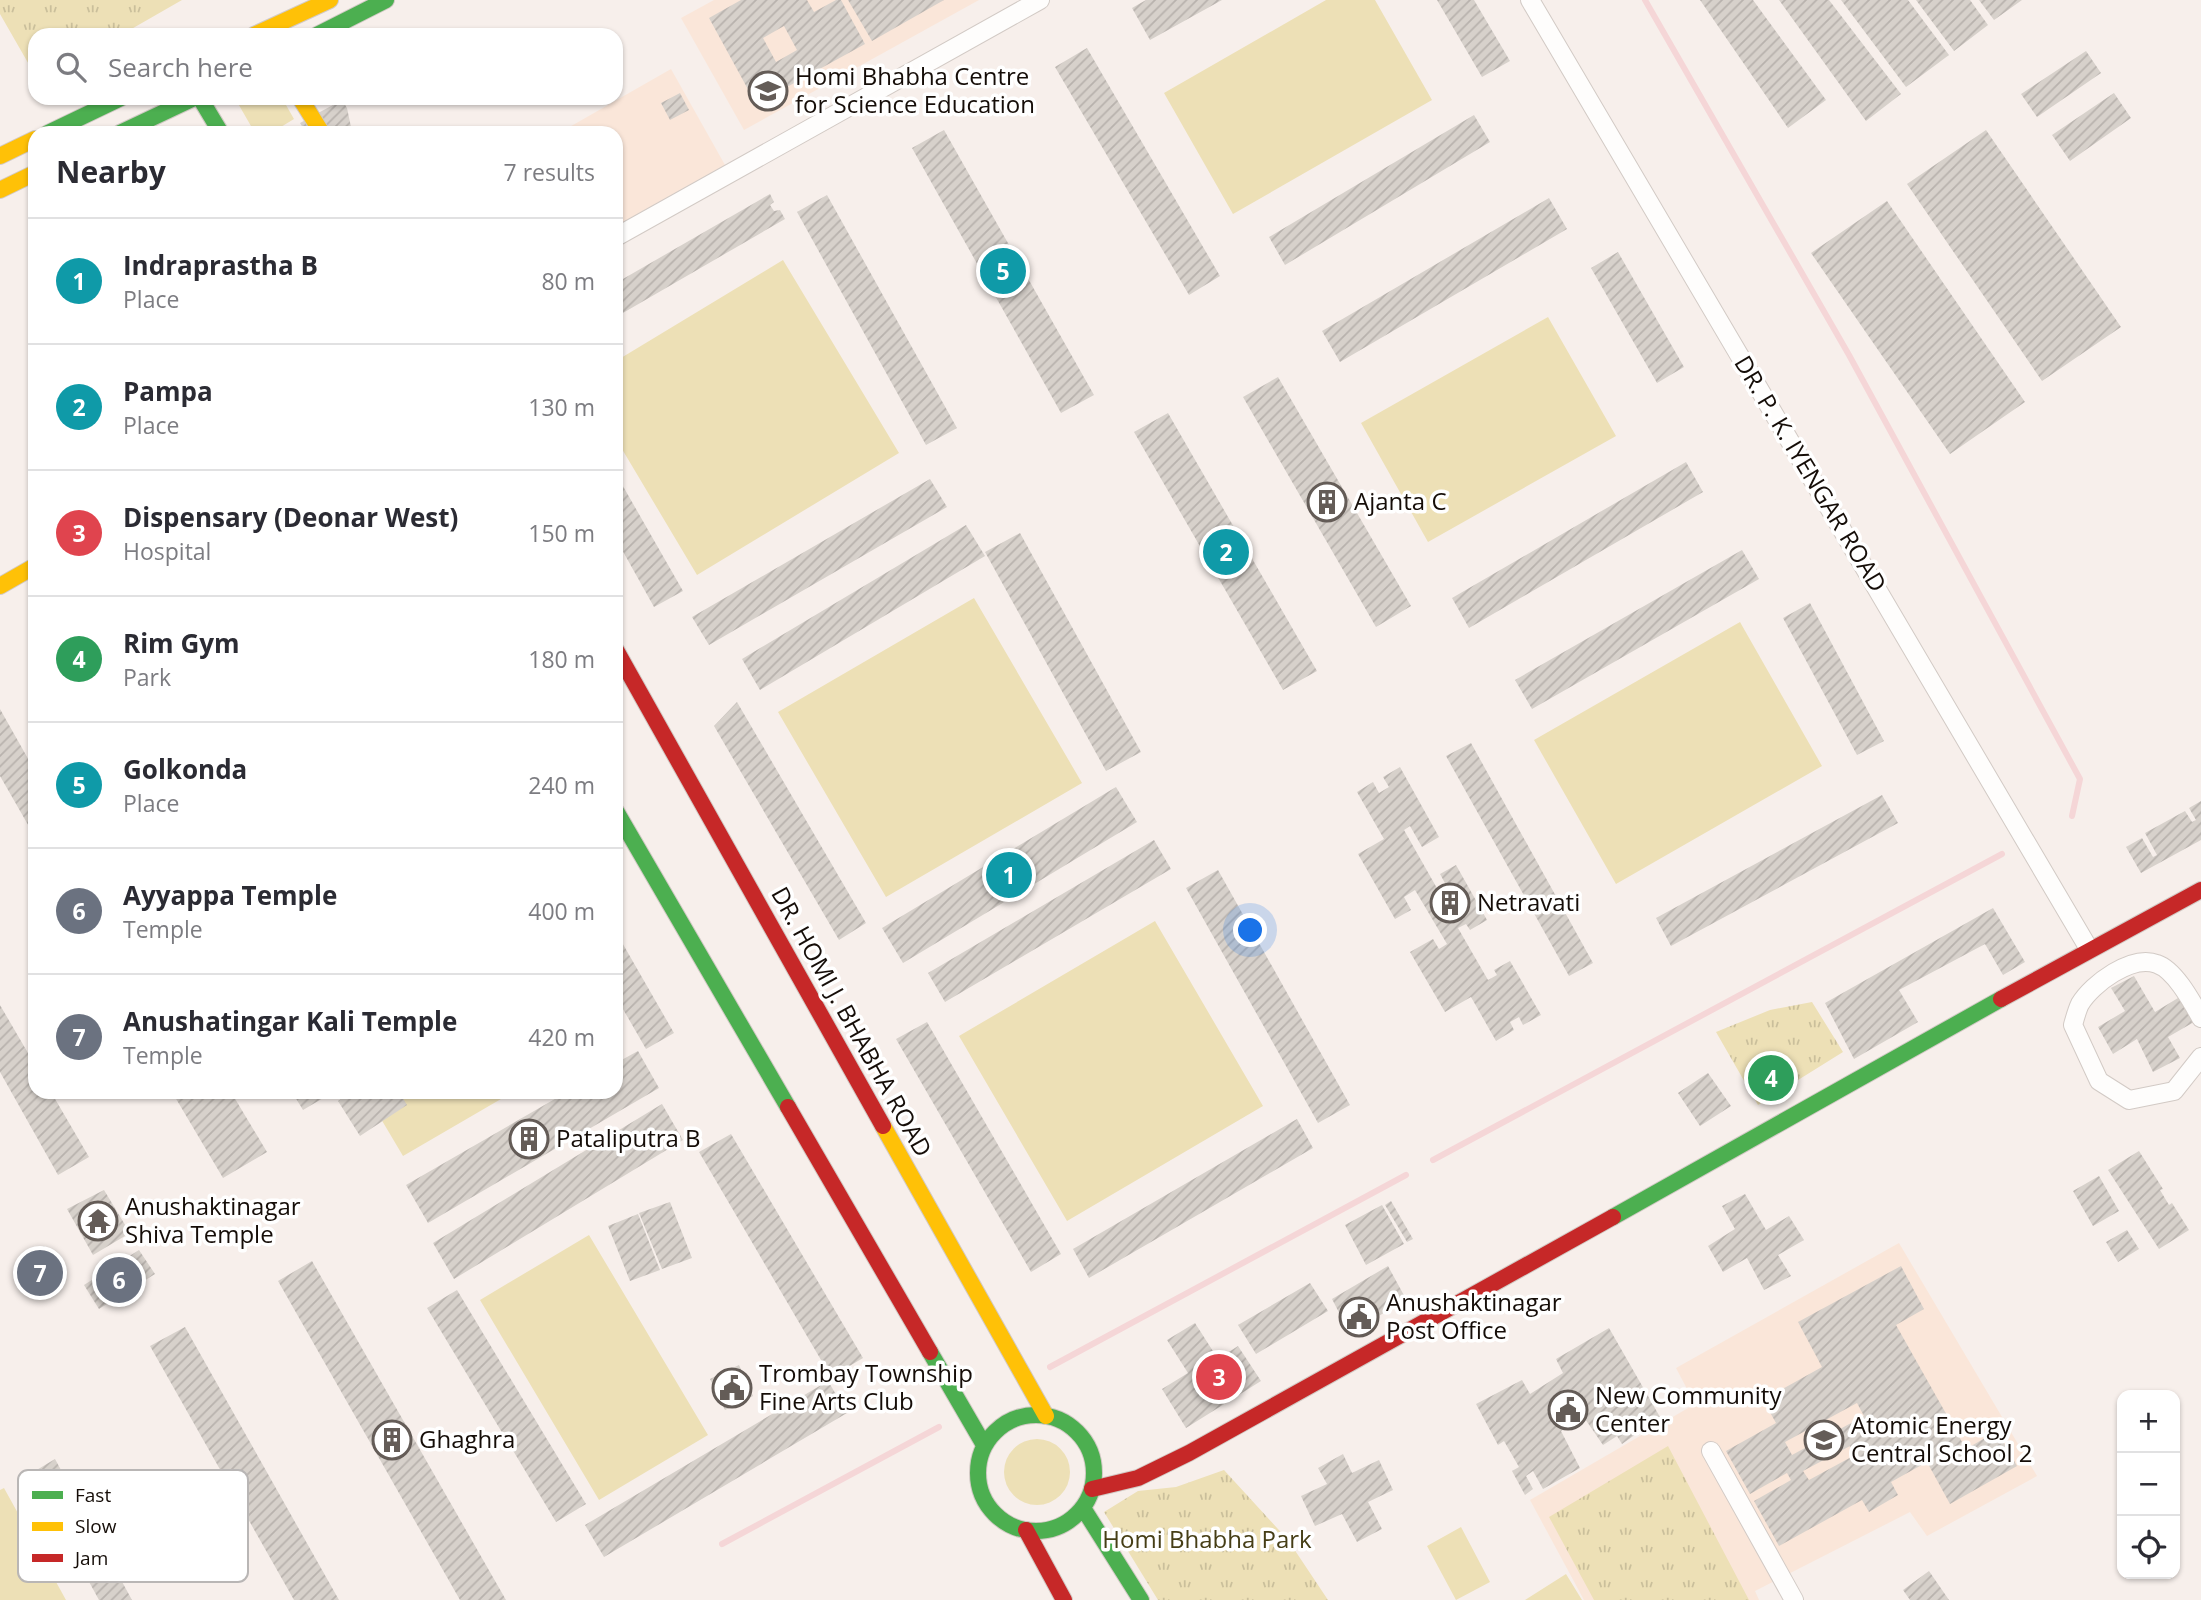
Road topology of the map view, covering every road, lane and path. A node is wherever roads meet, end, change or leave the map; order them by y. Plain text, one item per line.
1 (331, 0) edge
2 (386, 0) edge
3 (1040, 0) edge
4 (1530, 0) edge
5 (343, 22) junction
6 (271, 28) edge
7 (331, 28) edge
8 (106, 105) edge
9 (179, 105) edge
10 (204, 105) edge
11 (304, 105) edge
12 (63, 126) edge
13 (135, 126) edge
14 (217, 126) edge
15 (318, 126) edge
16 (28, 142) edge
17 (0, 156) edge
18 (28, 176) edge
19 (0, 190) edge
20 (623, 233) edge
21 (28, 570) edge
22 (0, 586) edge
23 (623, 662) edge
24 (623, 823) edge
25 (2201, 890) edge
26 (2120, 933) junction
27 (2089, 950) junction
28 (2137, 962) junction
29 (2201, 1018) edge
30 (2201, 1057) edge
31 (1046, 1416) junction
32 (984, 1445) junction
33 (1711, 1451) dead end
34 (1093, 1489) junction
35 (1083, 1508) junction
36 (1026, 1530) junction
37 (1064, 1600) edge
38 (1141, 1600) edge
39 (1794, 1600) edge

1 - 5 street
1 - 6 street
2 - 5 street
3 - 20 street
4 - 27 street, DR. P. K. IYENGAR ROAD
5 - 7 street
8 - 12 street
9 - 13 street
10 - 14 street
11 - 15 street
16 - 17 street
18 - 19 street
21 - 22 street
23 - 31 street, DR. HOMI J. BHABHA ROAD
24 - 32 street
25 - 26 street
26 - 27 street
26 - 28 street
27 - 34 street
28 - 29 street
28 - 30 street
31 - 32 street
31 - 34 street
32 - 36 street
33 - 39 street
34 - 35 street
35 - 36 street
35 - 38 street
36 - 37 street

